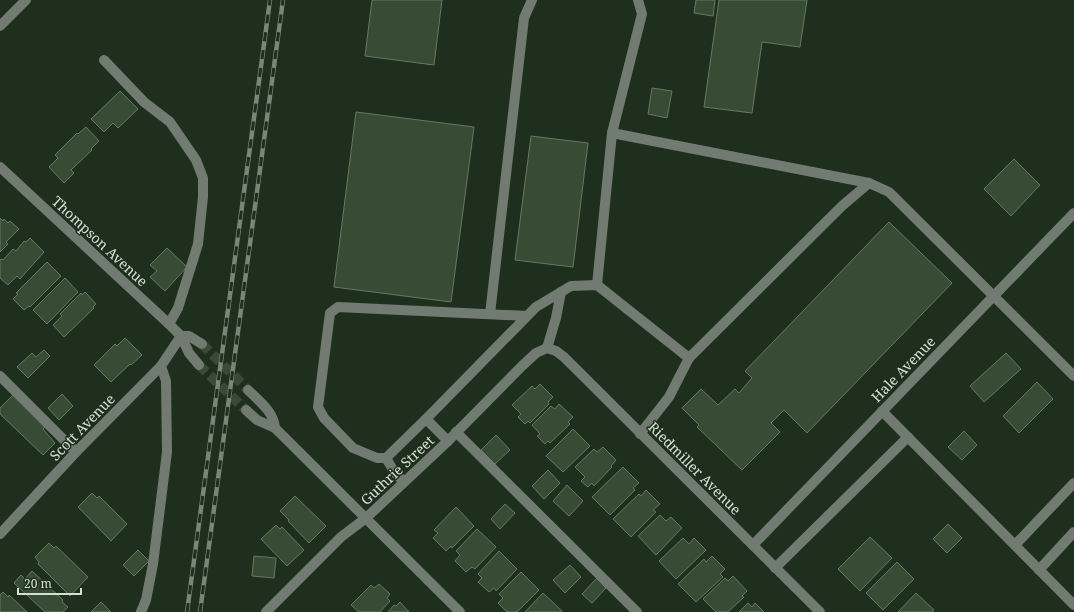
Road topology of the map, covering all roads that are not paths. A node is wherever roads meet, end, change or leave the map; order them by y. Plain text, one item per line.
1 (26, 0) edge
2 (532, 0) edge
3 (638, 0) edge
4 (0, 26) edge
5 (104, 60) dead end
6 (612, 133) junction
7 (0, 167) edge
8 (869, 182) junction
9 (1074, 213) edge
10 (597, 285) junction
11 (561, 292) junction
12 (993, 296) junction
13 (490, 314) junction
14 (527, 316) junction
15 (169, 324) junction
16 (181, 336) junction
17 (202, 344) tunnel mouth
18 (547, 348) junction
19 (689, 358) junction
20 (199, 365) tunnel mouth
21 (161, 366) junction
22 (0, 376) edge
23 (1074, 376) edge
24 (248, 390) tunnel mouth
25 (246, 410) tunnel mouth
26 (882, 411) junction
27 (426, 419) junction
28 (275, 428) junction
29 (456, 432) junction
30 (640, 434) junction
31 (908, 437) junction
32 (448, 441) junction
33 (76, 452) junction
34 (386, 458) junction
35 (404, 482) junction
36 (1074, 483) edge
37 (366, 518) junction
38 (1074, 532) edge
39 (0, 534) edge
40 (753, 545) junction
41 (1015, 545) junction
42 (775, 568) junction
43 (1040, 570) junction
44 (1074, 605) edge
45 (141, 612) edge
46 (266, 612) edge
47 (460, 612) edge
48 (638, 612) edge
49 (820, 612) edge

1 - 4 street
2 - 13 street
3 - 6 street
5 - 15 street
6 - 8 street
6 - 10 street
7 - 15 street, Thompson Avenue
8 - 12 street
8 - 19 street
9 - 12 street, Hale Avenue
10 - 11 street
10 - 19 street
11 - 14 street
11 - 18 street
12 - 23 street
12 - 26 street, Hale Avenue
13 - 14 street
13 - 34 street
14 - 27 street
15 - 16 street, Thompson Avenue
16 - 17 street, Thompson Avenue
16 - 20 street, Thompson Avenue
16 - 21 street, Scott Avenue
18 - 29 street, Guthrie Street
18 - 30 street, Riedmiller Avenue
19 - 30 street
21 - 33 street, Scott Avenue
21 - 45 street
22 - 33 street
24 - 28 street
25 - 28 street
26 - 31 street
26 - 40 street, Hale Avenue
27 - 32 street
27 - 34 street
28 - 37 street
29 - 32 street, Guthrie Street
29 - 48 street
30 - 40 street, Riedmiller Avenue
31 - 41 street
31 - 42 street
32 - 35 street, Guthrie Street
33 - 39 street, Scott Avenue
34 - 35 street
35 - 37 street, Guthrie Street
36 - 41 street
37 - 46 street, Guthrie Street
37 - 47 street
38 - 43 street
40 - 42 street, Riedmiller Avenue
41 - 43 street
42 - 49 street, Riedmiller Avenue
43 - 44 street

